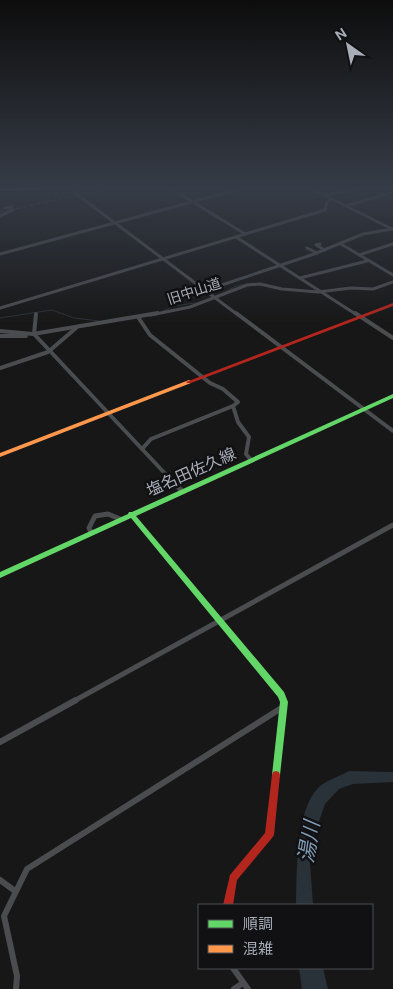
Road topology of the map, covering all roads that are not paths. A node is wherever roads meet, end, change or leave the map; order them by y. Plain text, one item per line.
1 (77, 233) edge
2 (127, 233) edge
3 (368, 233) edge
4 (245, 234) edge
5 (236, 237) junction
6 (320, 244) dead end
7 (341, 244) junction
8 (393, 244) edge
9 (307, 248) dead end
10 (325, 250) junction
11 (317, 253) junction
12 (0, 254) edge
13 (359, 255) junction
14 (162, 260) junction
15 (367, 261) junction
16 (280, 266) junction
17 (393, 275) edge
18 (300, 278) junction
19 (393, 282) edge
20 (204, 291) junction
21 (320, 292) junction
22 (214, 298) junction
23 (393, 304) edge
24 (0, 308) edge
25 (36, 314) dead end
26 (138, 317) junction
27 (360, 317) junction
28 (76, 328) junction
29 (0, 331) edge
30 (32, 334) junction
31 (0, 336) edge
32 (393, 338) edge
33 (280, 347) junction
34 (50, 350) junction
35 (0, 368) edge
36 (203, 377) junction
37 (393, 396) edge
38 (233, 406) junction
39 (364, 409) junction
40 (109, 413) junction
41 (393, 431) edge
42 (142, 449) junction
43 (0, 455) edge
44 (251, 460) junction
45 (182, 491) junction
46 (131, 514) junction
47 (120, 519) junction
48 (393, 525) edge
49 (91, 532) junction
50 (0, 575) edge
51 (220, 620) junction
52 (284, 706) junction
53 (0, 742) edge
54 (0, 880) edge
55 (15, 891) junction
56 (228, 904) edge
57 (2, 917) edge
58 (234, 969) edge
59 (246, 986) edge
60 (16, 989) edge
61 (234, 989) edge

1 - 12 street
2 - 14 street
3 - 7 street
4 - 5 street
5 - 14 street
5 - 16 street
6 - 10 street
7 - 10 street
7 - 13 street
8 - 13 street
9 - 11 street
10 - 11 street
11 - 16 street
13 - 15 street
14 - 20 street
14 - 24 street
15 - 17 street
15 - 18 street
16 - 18 street
16 - 20 street
18 - 21 street
19 - 21 street, 旧中山道
20 - 22 street
21 - 22 street, 旧中山道
21 - 27 street
22 - 26 street, 旧中山道
22 - 33 street
23 - 27 street
25 - 30 street
26 - 28 street, 旧中山道
26 - 36 street
27 - 32 street
27 - 33 street
28 - 30 street, 旧中山道
28 - 34 street
29 - 30 street, 旧中山道
30 - 31 street
30 - 34 street
33 - 36 street
33 - 39 street
34 - 35 street
34 - 40 street
36 - 38 street
36 - 40 street
37 - 39 street, 塩名田佐久線
38 - 42 street
38 - 44 street
39 - 41 street
39 - 44 street, 塩名田佐久線
40 - 42 street
40 - 43 street
42 - 45 street
44 - 45 street, 塩名田佐久線
45 - 46 street, 塩名田佐久線
46 - 47 street, 塩名田佐久線
46 - 51 street
47 - 49 street, 塩名田佐久線
47 - 49 street
48 - 51 street
49 - 50 street, 塩名田佐久線
51 - 52 street
51 - 53 street
52 - 55 street
52 - 56 street
54 - 55 street
55 - 57 street
57 - 60 street
58 - 59 street
59 - 61 street

